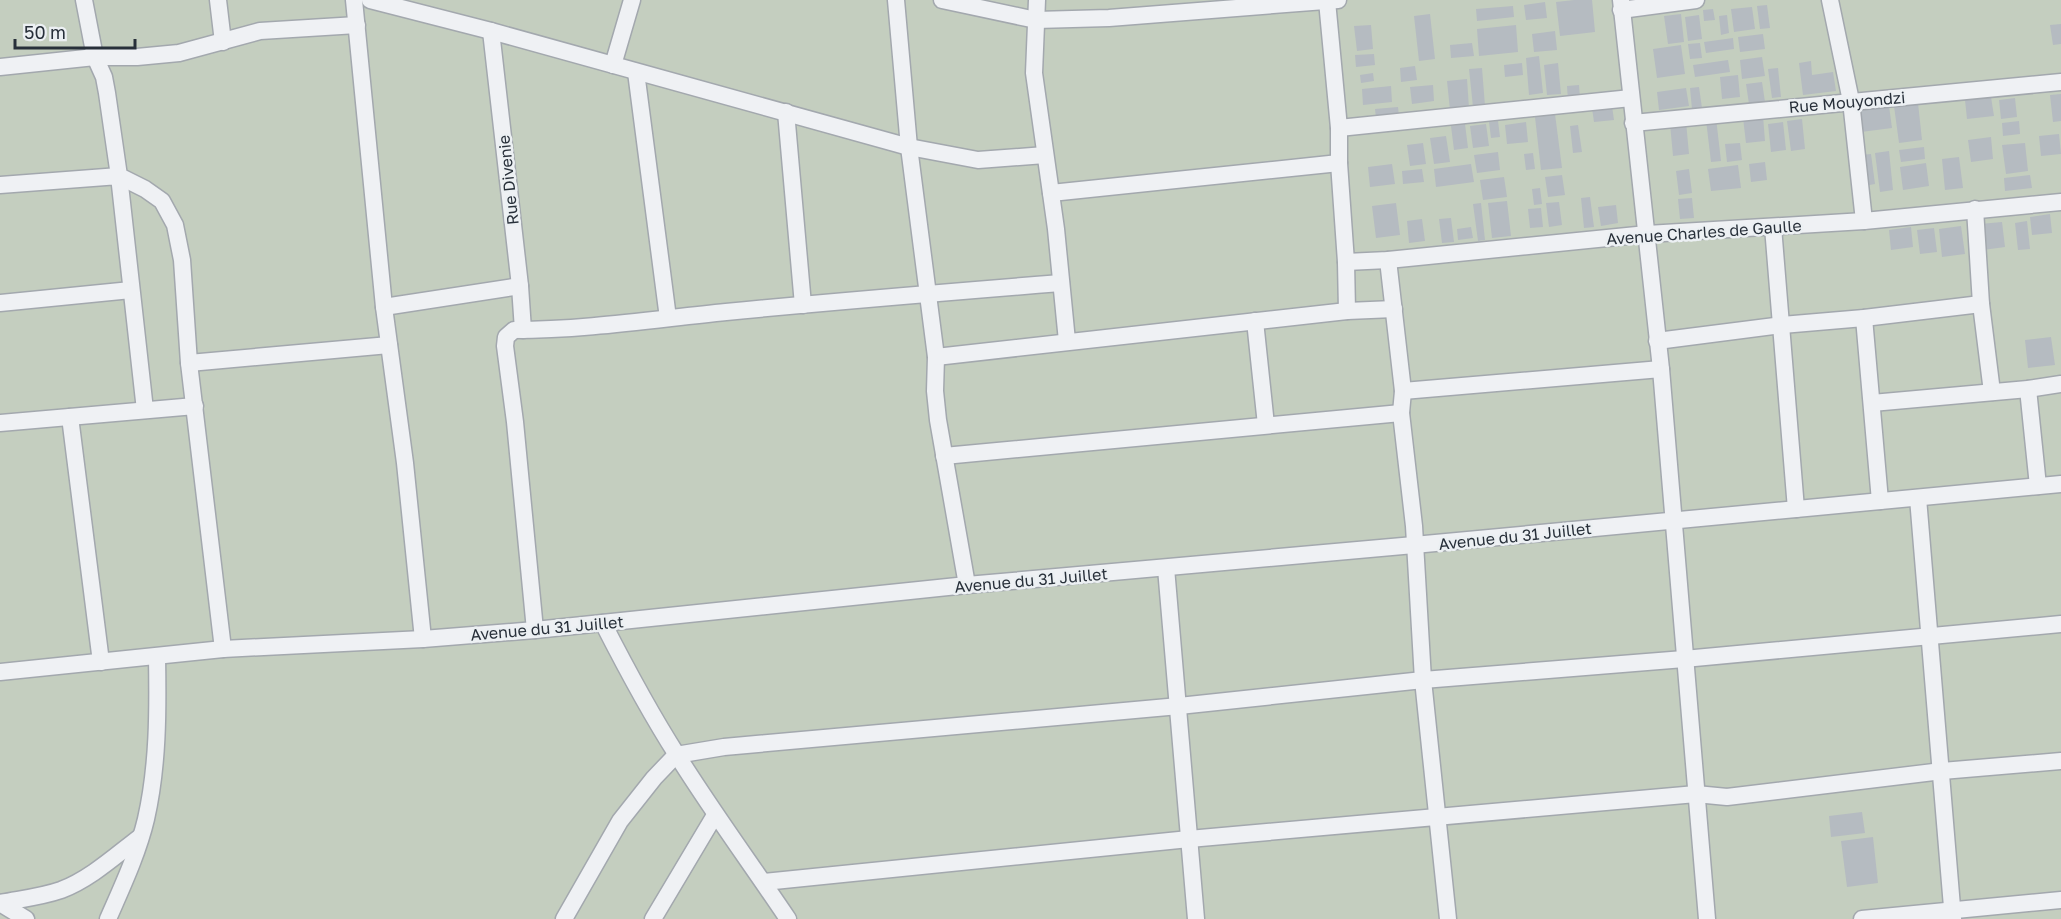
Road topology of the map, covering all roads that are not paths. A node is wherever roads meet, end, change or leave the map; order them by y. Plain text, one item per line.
1 (84, 0) edge
2 (218, 0) edge
3 (354, 0) edge
4 (370, 0) edge
5 (632, 0) edge
6 (896, 0) edge
7 (942, 0) edge
8 (1037, 0) edge
9 (1696, 0) edge
10 (1830, 0) edge
11 (1333, 1) edge
12 (1243, 4) edge
13 (1621, 5) edge
14 (1036, 20) junction
15 (357, 25) junction
16 (491, 32) junction
17 (223, 42) junction
18 (95, 57) junction
19 (613, 65) junction
20 (0, 67) edge
21 (636, 72) junction
22 (2061, 82) edge
23 (1631, 98) junction
24 (1851, 101) junction
25 (786, 112) junction
26 (1633, 123) junction
27 (1339, 128) junction
28 (909, 147) junction
29 (1045, 155) junction
30 (1339, 163) junction
31 (119, 176) junction
32 (0, 185) edge
33 (1051, 194) junction
34 (2061, 205) edge
35 (1975, 209) junction
36 (1864, 221) junction
37 (1773, 227) junction
38 (1647, 234) junction
39 (1388, 260) junction
40 (1346, 262) junction
41 (1061, 283) junction
42 (520, 286) junction
43 (131, 290) junction
44 (926, 294) junction
45 (0, 303) edge
46 (1981, 304) junction
47 (803, 305) junction
48 (384, 307) junction
49 (1394, 309) junction
50 (1347, 311) junction
51 (668, 318) junction
52 (1864, 318) junction
53 (1255, 321) junction
54 (1782, 325) junction
55 (522, 330) junction
56 (1067, 341) junction
57 (1657, 341) junction
58 (389, 345) junction
59 (936, 357) junction
60 (189, 363) junction
61 (1661, 369) junction
62 (2061, 384) edge
63 (2028, 389) junction
64 (1403, 391) junction
65 (1992, 392) junction
66 (1872, 403) junction
67 (195, 406) junction
68 (145, 410) junction
69 (1401, 413) junction
70 (70, 417) junction
71 (0, 423) edge
72 (1266, 425) junction
73 (944, 456) junction
74 (2061, 484) edge
75 (2038, 486) junction
76 (1918, 498) junction
77 (1880, 501) junction
78 (1796, 509) junction
79 (1672, 520) junction
80 (1414, 545) junction
81 (1166, 568) junction
82 (967, 585) junction
83 (603, 623) junction
84 (2061, 624) edge
85 (535, 630) junction
86 (1929, 637) junction
87 (423, 639) junction
88 (223, 649) junction
89 (157, 657) junction
90 (1684, 659) junction
91 (101, 662) junction
92 (0, 672) edge
93 (1423, 680) junction
94 (1179, 706) junction
95 (676, 755) junction
96 (2061, 761) edge
97 (1942, 771) junction
98 (1696, 794) junction
99 (715, 815) junction
100 (1437, 817) junction
101 (140, 837) junction
102 (1189, 839) junction
103 (764, 882) junction
104 (2061, 900) edge
105 (0, 903) edge
106 (1952, 915) edge
107 (784, 917) edge
108 (26, 919) edge
109 (108, 919) edge
110 (564, 919) edge
111 (653, 919) edge
112 (1196, 919) edge
113 (1448, 919) edge
114 (1707, 919) edge
115 (1862, 919) edge

1 - 18 street
2 - 17 street
3 - 15 street
4 - 16 street
5 - 19 street
6 - 28 street
7 - 14 street
8 - 14 street
9 - 13 street
10 - 24 street
11 - 12 street
11 - 27 street
12 - 14 street
13 - 23 street
14 - 29 street
15 - 17 street
15 - 48 street
16 - 19 street
16 - 42 street, Rue Divenie
17 - 18 street
18 - 20 street
18 - 31 street
19 - 21 street
21 - 25 street
21 - 51 street
22 - 24 street, Rue Mouyondzi
23 - 26 street
23 - 27 street
24 - 26 street, Rue Mouyondzi
24 - 36 street
25 - 28 street
25 - 47 street
26 - 38 street
27 - 30 street
28 - 29 street
28 - 44 street
29 - 33 street
30 - 33 street
30 - 40 street
31 - 32 street
31 - 43 street
31 - 60 street
33 - 41 street
34 - 35 street, Avenue Charles de Gaulle
35 - 36 street, Avenue Charles de Gaulle
35 - 46 street
36 - 37 street, Avenue Charles de Gaulle
37 - 38 street, Avenue Charles de Gaulle
37 - 54 street
38 - 39 street, Avenue Charles de Gaulle
38 - 57 street
39 - 40 street, Avenue Charles de Gaulle
39 - 49 street
40 - 50 street
41 - 44 street
41 - 56 street
42 - 48 street
42 - 55 street, Rue Divenie
43 - 45 street
43 - 68 street
44 - 47 street
44 - 59 street
46 - 52 street
46 - 65 street
47 - 51 street
48 - 58 street
49 - 50 street
49 - 64 street
50 - 53 street
51 - 55 street
52 - 54 street
52 - 66 street
53 - 56 street
53 - 72 street
54 - 57 street
54 - 78 street
55 - 85 street
56 - 59 street
57 - 61 street
58 - 60 street
58 - 87 street
59 - 73 street
60 - 67 street
61 - 64 street
61 - 79 street
62 - 63 street
63 - 65 street
63 - 75 street
64 - 69 street
65 - 66 street
66 - 77 street
67 - 68 street
67 - 88 street
68 - 70 street
69 - 72 street
69 - 80 street
70 - 71 street
70 - 91 street
72 - 73 street
73 - 82 street
74 - 75 street, Avenue du 31 Juillet
75 - 76 street, Avenue du 31 Juillet
76 - 77 street, Avenue du 31 Juillet
76 - 86 street
77 - 78 street, Avenue du 31 Juillet
78 - 79 street, Avenue du 31 Juillet
79 - 80 street, Avenue du 31 Juillet
79 - 90 street
80 - 81 street, Avenue du 31 Juillet
80 - 93 street
81 - 82 street, Avenue du 31 Juillet
81 - 94 street
82 - 83 street, Avenue du 31 Juillet
83 - 85 street, Avenue du 31 Juillet
83 - 95 street
84 - 86 street
85 - 87 street, Avenue du 31 Juillet
86 - 90 street
86 - 97 street
87 - 88 street, Avenue du 31 Juillet
88 - 89 street, Avenue du 31 Juillet
89 - 91 street, Avenue du 31 Juillet
89 - 101 street
90 - 93 street
90 - 98 street
91 - 92 street, Avenue du 31 Juillet
93 - 94 street
93 - 100 street
94 - 95 street
94 - 102 street
95 - 99 street
95 - 110 street
96 - 97 street
97 - 98 street
97 - 106 street
98 - 100 street
98 - 114 street
99 - 103 street
99 - 111 street
100 - 102 street
100 - 113 street
101 - 105 street
101 - 109 street
102 - 103 street
102 - 112 street
103 - 107 street
104 - 106 street
105 - 108 street
106 - 115 street

